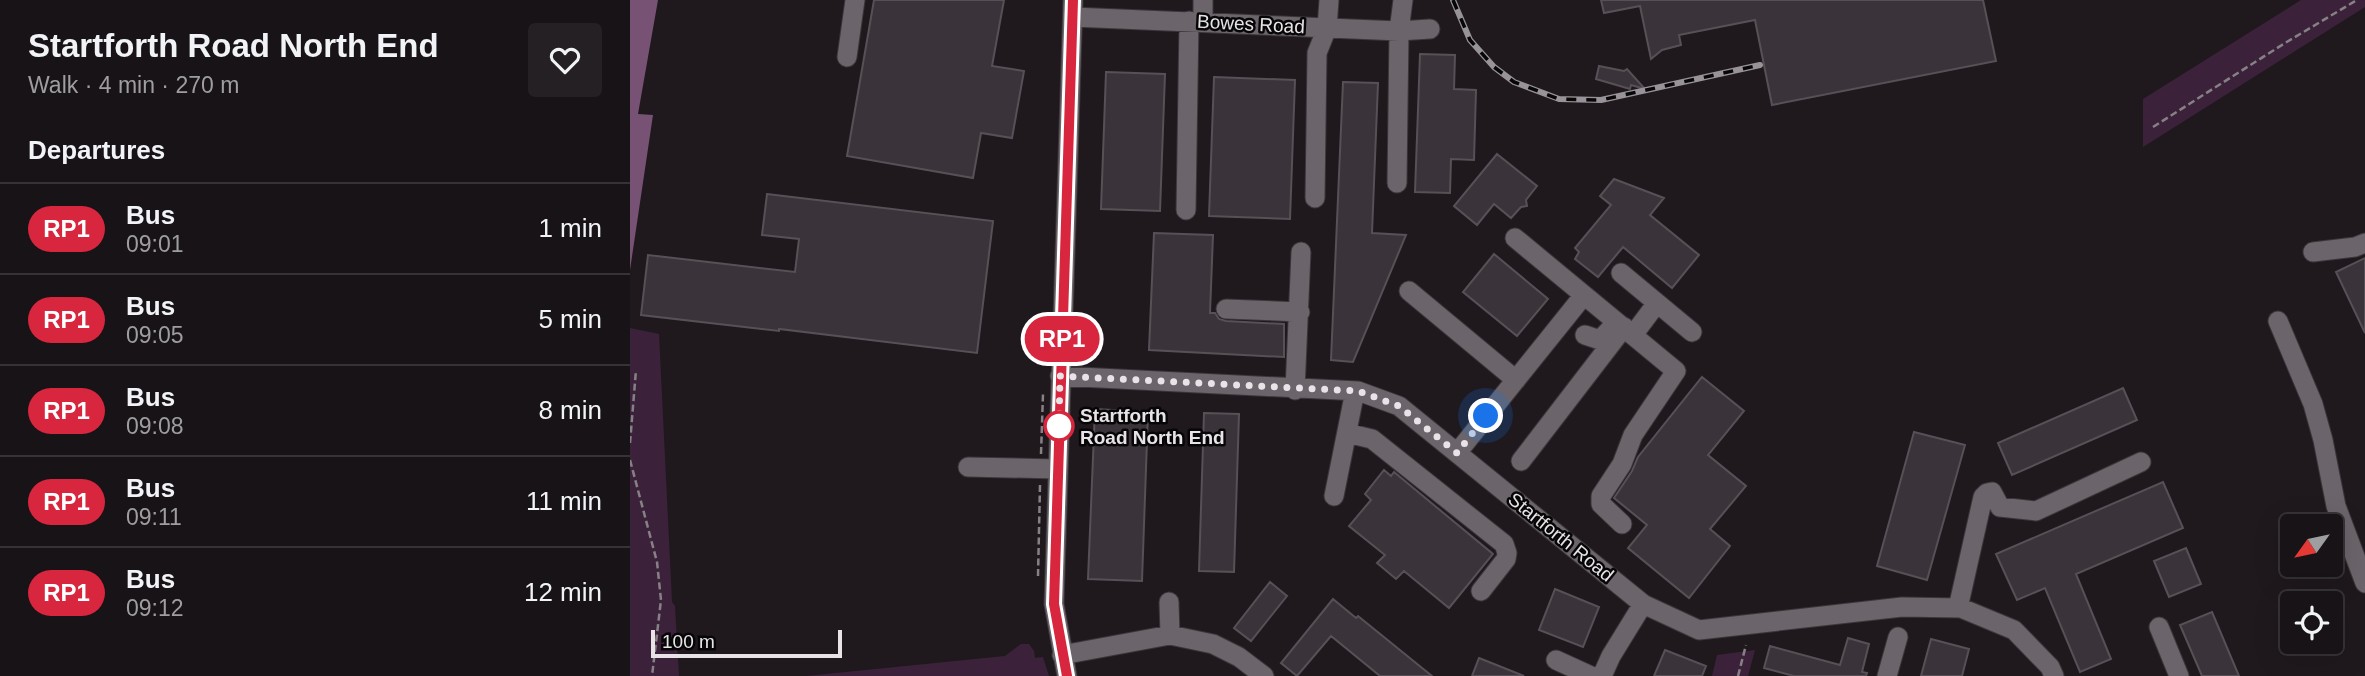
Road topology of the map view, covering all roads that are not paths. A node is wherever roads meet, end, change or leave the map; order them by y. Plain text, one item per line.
1 (855, 0) edge
2 (1203, 0) edge
3 (1329, 0) edge
4 (1403, 0) edge
5 (1073, 9) edge
6 (1196, 21) junction
7 (1327, 28) junction
8 (1430, 29) dead end
9 (1399, 31) junction
10 (847, 57) dead end
11 (1397, 183) dead end
12 (1315, 198) dead end
13 (1186, 210) dead end
14 (1515, 238) dead end
15 (2365, 243) edge
16 (1301, 252) dead end
17 (2313, 252) dead end
18 (1620, 273) dead end
19 (1409, 291) dead end
20 (1584, 295) junction
21 (1657, 303) junction
22 (1226, 309) dead end
23 (1300, 312) junction
24 (2278, 321) dead end
25 (1626, 329) junction
26 (1692, 332) dead end
27 (1585, 335) dead end
28 (1060, 376) junction
29 (1516, 380) junction
30 (1295, 390) junction
31 (1355, 391) junction
32 (1347, 433) junction
33 (1457, 453) junction
34 (1521, 461) dead end
35 (2141, 462) dead end
36 (968, 467) dead end
37 (1057, 469) junction
38 (1334, 496) dead end
39 (1622, 524) dead end
40 (2365, 583) edge
41 (1481, 591) dead end
42 (1169, 602) dead end
43 (1643, 604) junction
44 (1958, 608) junction
45 (2158, 627) dead end
46 (1170, 635) junction
47 (1898, 637) dead end
48 (1062, 655) junction
49 (1556, 660) dead end
50 (1067, 676) edge
51 (1264, 676) edge
52 (1591, 676) edge
53 (1602, 676) edge
54 (1887, 676) edge
55 (2054, 676) edge
56 (2179, 676) edge

1 - 10 street
2 - 6 street
3 - 7 street
4 - 9 street
5 - 6 street, Bowes Road
5 - 28 street
6 - 7 street, Bowes Road
6 - 13 street
7 - 9 street, Bowes Road
7 - 12 street
8 - 9 street, Bowes Road
9 - 11 street
14 - 20 street
15 - 17 street
16 - 23 street
18 - 21 street
19 - 29 street
20 - 25 street
20 - 29 street
21 - 25 street
21 - 26 street
22 - 23 street
23 - 30 street
24 - 40 street
25 - 27 street
25 - 34 street
25 - 39 street
28 - 30 street, Startforth Road
28 - 37 street
29 - 33 street
30 - 31 street, Startforth Road
31 - 32 street
31 - 33 street, Startforth Road
32 - 38 street
32 - 41 street
33 - 43 street, Startforth Road
35 - 44 street
36 - 37 street
37 - 48 street
42 - 46 street
43 - 44 street, Startforth Road
43 - 53 street
44 - 55 street, Startforth Road
45 - 56 street
46 - 48 street
46 - 51 street
47 - 54 street
48 - 50 street
49 - 52 street

